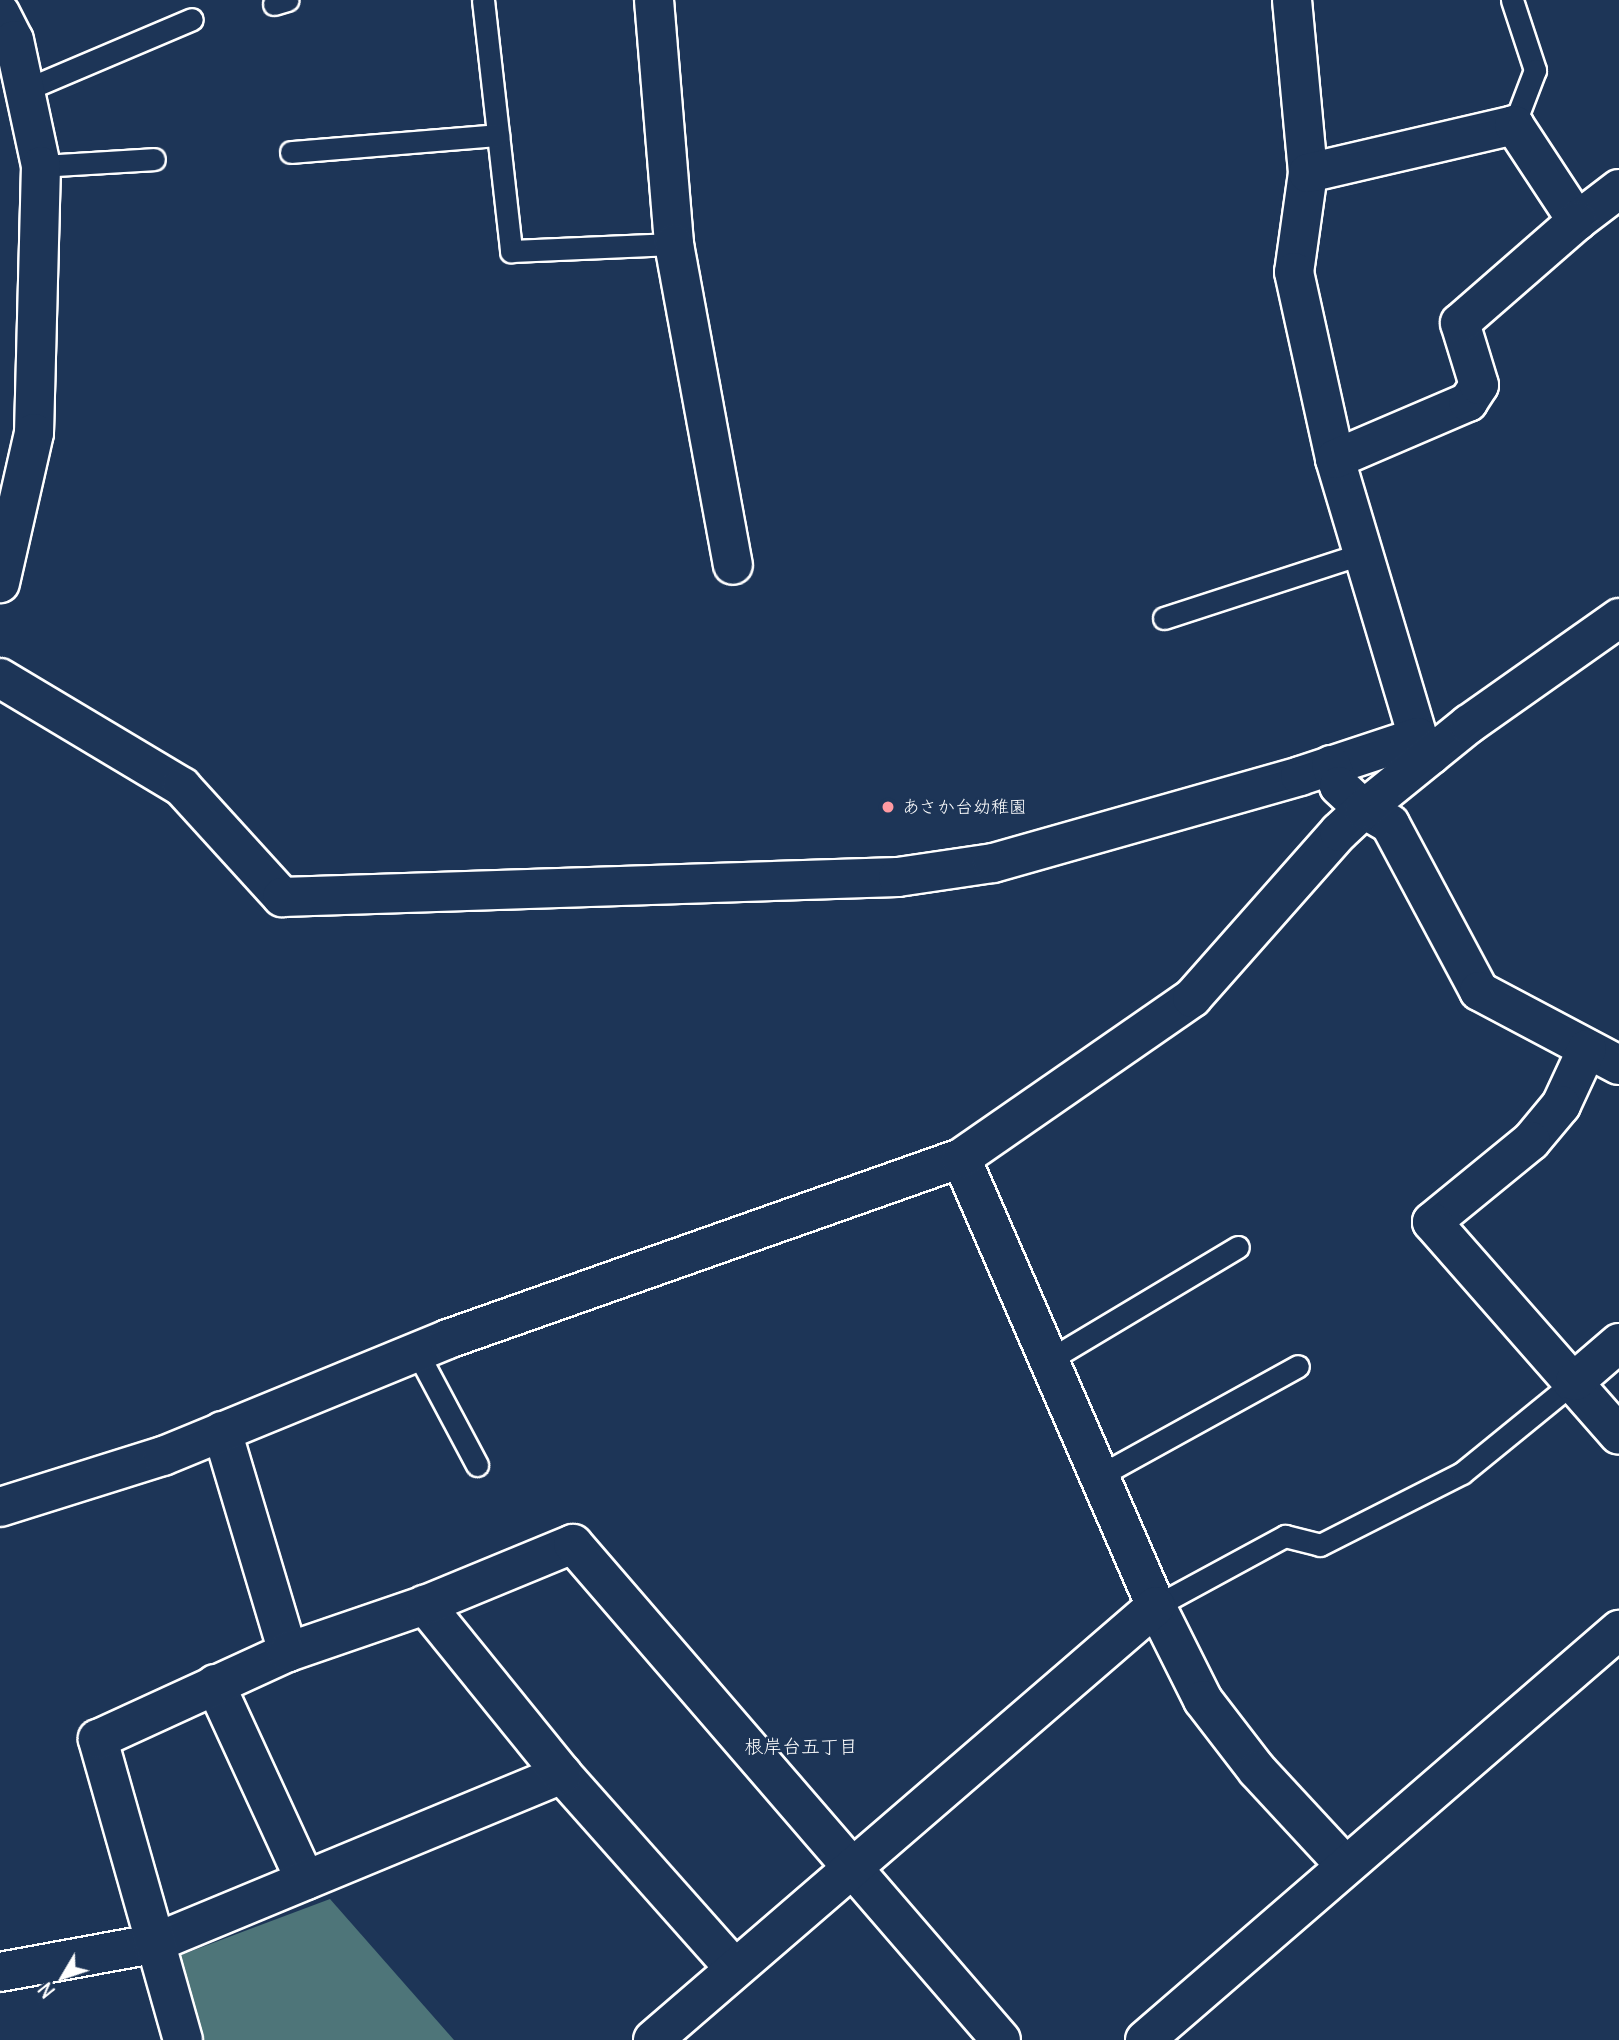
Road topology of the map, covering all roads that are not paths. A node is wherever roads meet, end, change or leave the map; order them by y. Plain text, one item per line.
1 (483, 0) edge
2 (654, 0) edge
3 (1292, 0) edge
4 (1512, 0) edge
5 (0, 13) edge
6 (192, 19) dead end
7 (25, 90) junction
8 (1514, 125) junction
9 (498, 135) junction
10 (291, 152) dead end
11 (154, 159) dead end
12 (41, 166) junction
13 (1308, 173) junction
14 (1619, 189) edge
15 (1577, 221) junction
16 (674, 244) junction
17 (1335, 459) junction
18 (1364, 553) junction
19 (733, 565) dead end
20 (0, 583) edge
21 (1164, 618) dead end
22 (1619, 618) edge
23 (0, 678) edge
24 (1424, 746) junction
25 (1331, 765) junction
26 (1364, 809) junction
27 (1603, 1057) edge
28 (961, 1158) junction
29 (1238, 1247) dead end
30 (1619, 1343) edge
31 (417, 1352) junction
32 (1049, 1360) junction
33 (1298, 1366) dead end
34 (1575, 1381) junction
35 (222, 1431) junction
36 (1619, 1435) edge
37 (477, 1465) dead end
38 (1099, 1476) junction
39 (0, 1507) edge
40 (425, 1605) junction
41 (1156, 1606) junction
42 (1619, 1630) edge
43 (288, 1652) junction
44 (215, 1684) junction
45 (562, 1774) junction
46 (1345, 1865) junction
47 (851, 1868) junction
48 (305, 1880) junction
49 (152, 1944) junction
50 (734, 1968) junction
51 (0, 1972) edge
52 (183, 2040) edge
53 (653, 2040) edge
54 (1001, 2040) edge
55 (1145, 2040) edge

1 - 9 lane
2 - 16 street
3 - 13 street
4 - 8 lane
5 - 7 street
6 - 7 lane
7 - 12 street
8 - 13 street
8 - 15 street
9 - 10 lane
9 - 16 lane
11 - 12 lane
12 - 20 street
13 - 17 street
14 - 15 street
15 - 17 street
16 - 19 street
17 - 18 street
18 - 21 lane
18 - 24 street
22 - 24 street
23 - 25 street
24 - 25 street
24 - 26 street
25 - 26 street
26 - 27 street
26 - 28 street
27 - 34 street
28 - 31 street
28 - 32 street
29 - 32 lane
30 - 34 street
31 - 35 street
31 - 37 lane
32 - 38 street
33 - 38 lane
34 - 36 street
34 - 41 lane
35 - 39 street
35 - 43 street
38 - 41 street
40 - 43 street
40 - 45 street
40 - 47 street
41 - 46 street
41 - 47 street
42 - 46 street
43 - 44 street
44 - 48 street
44 - 49 street
45 - 48 street
45 - 50 street
46 - 55 street
47 - 50 street
47 - 54 street
48 - 49 street
49 - 51 street
49 - 52 street
50 - 53 street

